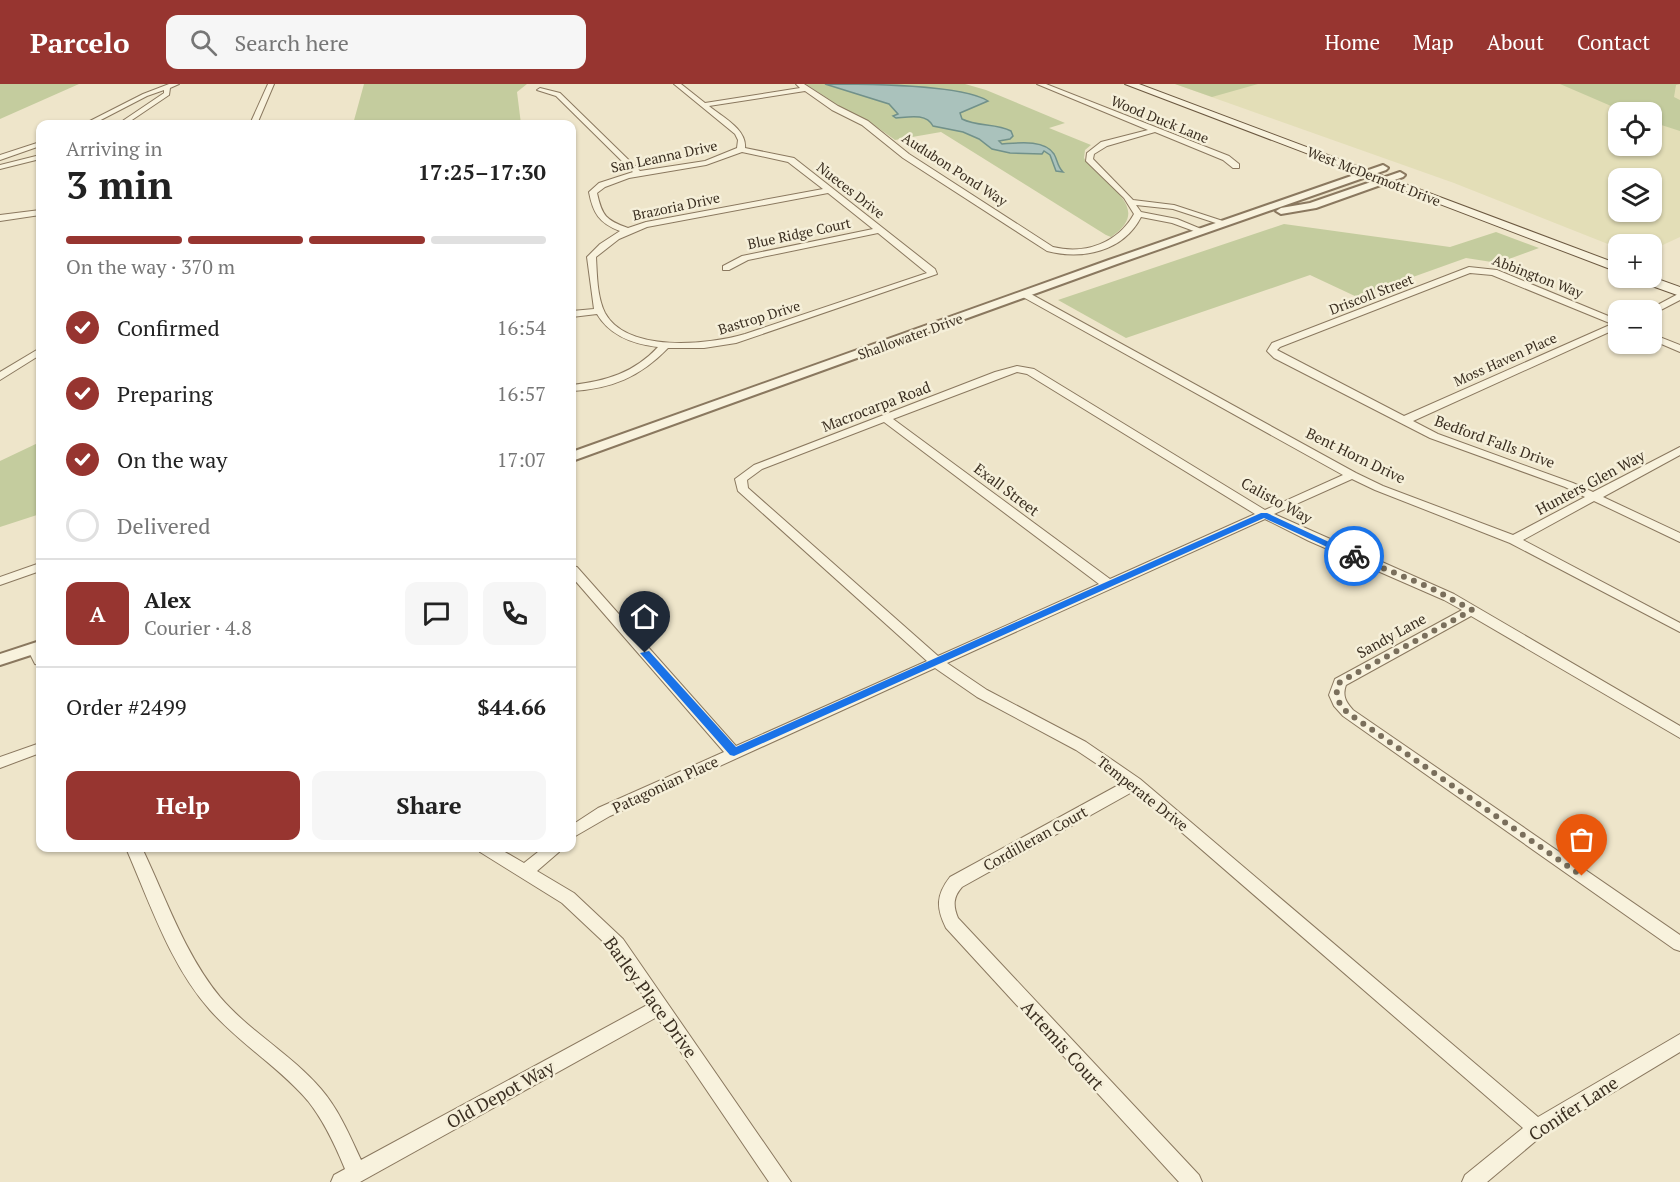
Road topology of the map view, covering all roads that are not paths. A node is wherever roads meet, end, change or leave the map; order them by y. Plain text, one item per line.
1 (271, 84) edge
2 (677, 84) edge
3 (1040, 84) edge
4 (1130, 84) edge
5 (1154, 84) edge
6 (172, 86) edge
7 (803, 87) edge
8 (540, 90) dead end
9 (704, 105) junction
10 (96, 120) edge
11 (128, 120) edge
12 (255, 120) edge
13 (1156, 130) junction
14 (36, 145) edge
15 (741, 149) junction
16 (0, 158) edge
17 (36, 158) edge
18 (1236, 166) dead end
19 (0, 167) edge
20 (1368, 173) junction
21 (1384, 174) junction
22 (640, 175) junction
23 (829, 190) junction
24 (1316, 191) junction
25 (1131, 202) junction
26 (1320, 203) junction
27 (1485, 206) junction
28 (1470, 212) junction
29 (36, 214) edge
30 (1138, 214) junction
31 (1248, 215) junction
32 (0, 218) edge
33 (1225, 223) junction
34 (879, 230) junction
35 (627, 231) junction
36 (1202, 231) junction
37 (1608, 252) edge
38 (1608, 264) edge
39 (726, 268) dead end
40 (1480, 269) joint
41 (1662, 273) edge
42 (932, 274) joint
43 (1680, 279) edge
44 (1662, 286) edge
45 (1680, 294) edge
46 (1026, 295) junction
47 (1662, 305) edge
48 (599, 311) junction
49 (576, 314) edge
50 (1608, 320) edge
51 (1608, 329) edge
52 (1662, 341) edge
53 (666, 344) junction
54 (1272, 349) joint
55 (1680, 349) edge
56 (36, 354) edge
57 (0, 366) edge
58 (15, 368) junction
59 (1024, 370) joint
60 (0, 377) edge
61 (576, 388) edge
62 (886, 419) junction
63 (1403, 421) junction
64 (1680, 450) edge
65 (576, 456) edge
66 (1352, 475) junction
67 (741, 479) joint
68 (1595, 496) junction
69 (1264, 514) junction
70 (1680, 538) edge
71 (1514, 540) junction
72 (36, 568) edge
73 (576, 575) edge
74 (0, 580) edge
75 (1108, 584) junction
76 (1472, 610) junction
77 (1680, 628) edge
78 (36, 652) edge
79 (0, 660) edge
80 (936, 662) junction
81 (1680, 733) edge
82 (36, 750) edge
83 (734, 753) junction
84 (0, 763) edge
85 (1135, 783) junction
86 (576, 830) edge
87 (136, 852) edge
88 (492, 852) edge
89 (548, 852) edge
90 (524, 872) junction
91 (944, 901) joint
92 (1680, 944) edge
93 (660, 1007) junction
94 (1680, 1042) edge
95 (1537, 1128) junction
96 (349, 1178) edge
97 (781, 1182) edge
98 (1192, 1182) edge
99 (1472, 1182) edge

1 - 12 street
2 - 9 street, San Leanna Drive
3 - 13 street, Wood Duck Lane
4 - 20 main road, West McDermott Drive
5 - 21 main road, West McDermott Drive
6 - 10 street
6 - 11 street
7 - 9 street
7 - 30 street, Audubon Pond Way
8 - 22 street
9 - 15 street, San Leanna Drive
13 - 18 street, Wood Duck Lane
13 - 25 street
14 - 16 street
15 - 22 street, San Leanna Drive
15 - 23 street, Nueces Drive
17 - 19 street
20 - 21 main road, West McDermott Drive
20 - 24 street, Shallowater Drive
21 - 26 street, Shallowater Drive
21 - 27 main road, West McDermott Drive
21 - 28 main road, West McDermott Drive
22 - 35 street, San Leanna Drive
23 - 34 street, Nueces Drive
23 - 35 street, Brazoria Drive
24 - 26 street
24 - 31 street, Shallowater Drive
25 - 30 street
25 - 33 street
26 - 31 street, Shallowater Drive
27 - 28 main road
27 - 37 main road, West McDermott Drive
28 - 38 main road, West McDermott Drive
29 - 32 street
30 - 36 street
31 - 33 street, Shallowater Drive
33 - 36 street, Shallowater Drive
34 - 39 street, Blue Ridge Court
34 - 42 street, Nueces Drive
35 - 48 street, Brazoria Drive
36 - 46 street, Shallowater Drive
40 - 50 street, Abbington Way
40 - 54 street, Driscoll Street
41 - 43 main road
42 - 53 street, Bastrop Drive
44 - 45 main road
45 - 47 street
46 - 65 street, Shallowater Drive
46 - 66 street, Bent Horn Drive
48 - 49 street
48 - 53 street, Bastrop Drive
51 - 63 street, Moss Haven Place
52 - 55 street
53 - 61 street
54 - 63 street, Bedford Falls Drive
56 - 58 street
57 - 58 street
58 - 60 street
59 - 62 street, Macrocarpa Road
59 - 69 street, Calisto Way
62 - 67 street, Macrocarpa Road
62 - 75 street, Exall Street
63 - 68 street, Bedford Falls Drive
64 - 68 street, Hunters Glen Way
66 - 69 street, Patagonian Place
66 - 71 street, Bent Horn Drive
67 - 80 street, Temperate Drive
68 - 70 street, Bedford Falls Drive
68 - 71 street, Hunters Glen Way
69 - 75 street, Patagonian Place
69 - 76 street, Calisto Way
71 - 77 street, Bent Horn Drive
72 - 74 street
73 - 83 street
75 - 80 street, Patagonian Place
76 - 81 street, Calisto Way
76 - 92 street, Sandy Lane
78 - 79 street
80 - 83 street, Patagonian Place
80 - 85 street, Temperate Drive
82 - 84 street
83 - 86 street, Patagonian Place
85 - 91 street, Cordilleran Court
85 - 95 street, Temperate Drive
87 - 96 street
88 - 90 street, Barley Place Drive
89 - 90 street
90 - 93 street, Barley Place Drive
91 - 98 street, Artemis Court
93 - 96 street, Old Depot Way
93 - 97 street, Barley Place Drive
94 - 95 street, Conifer Lane
95 - 99 street, Conifer Lane

